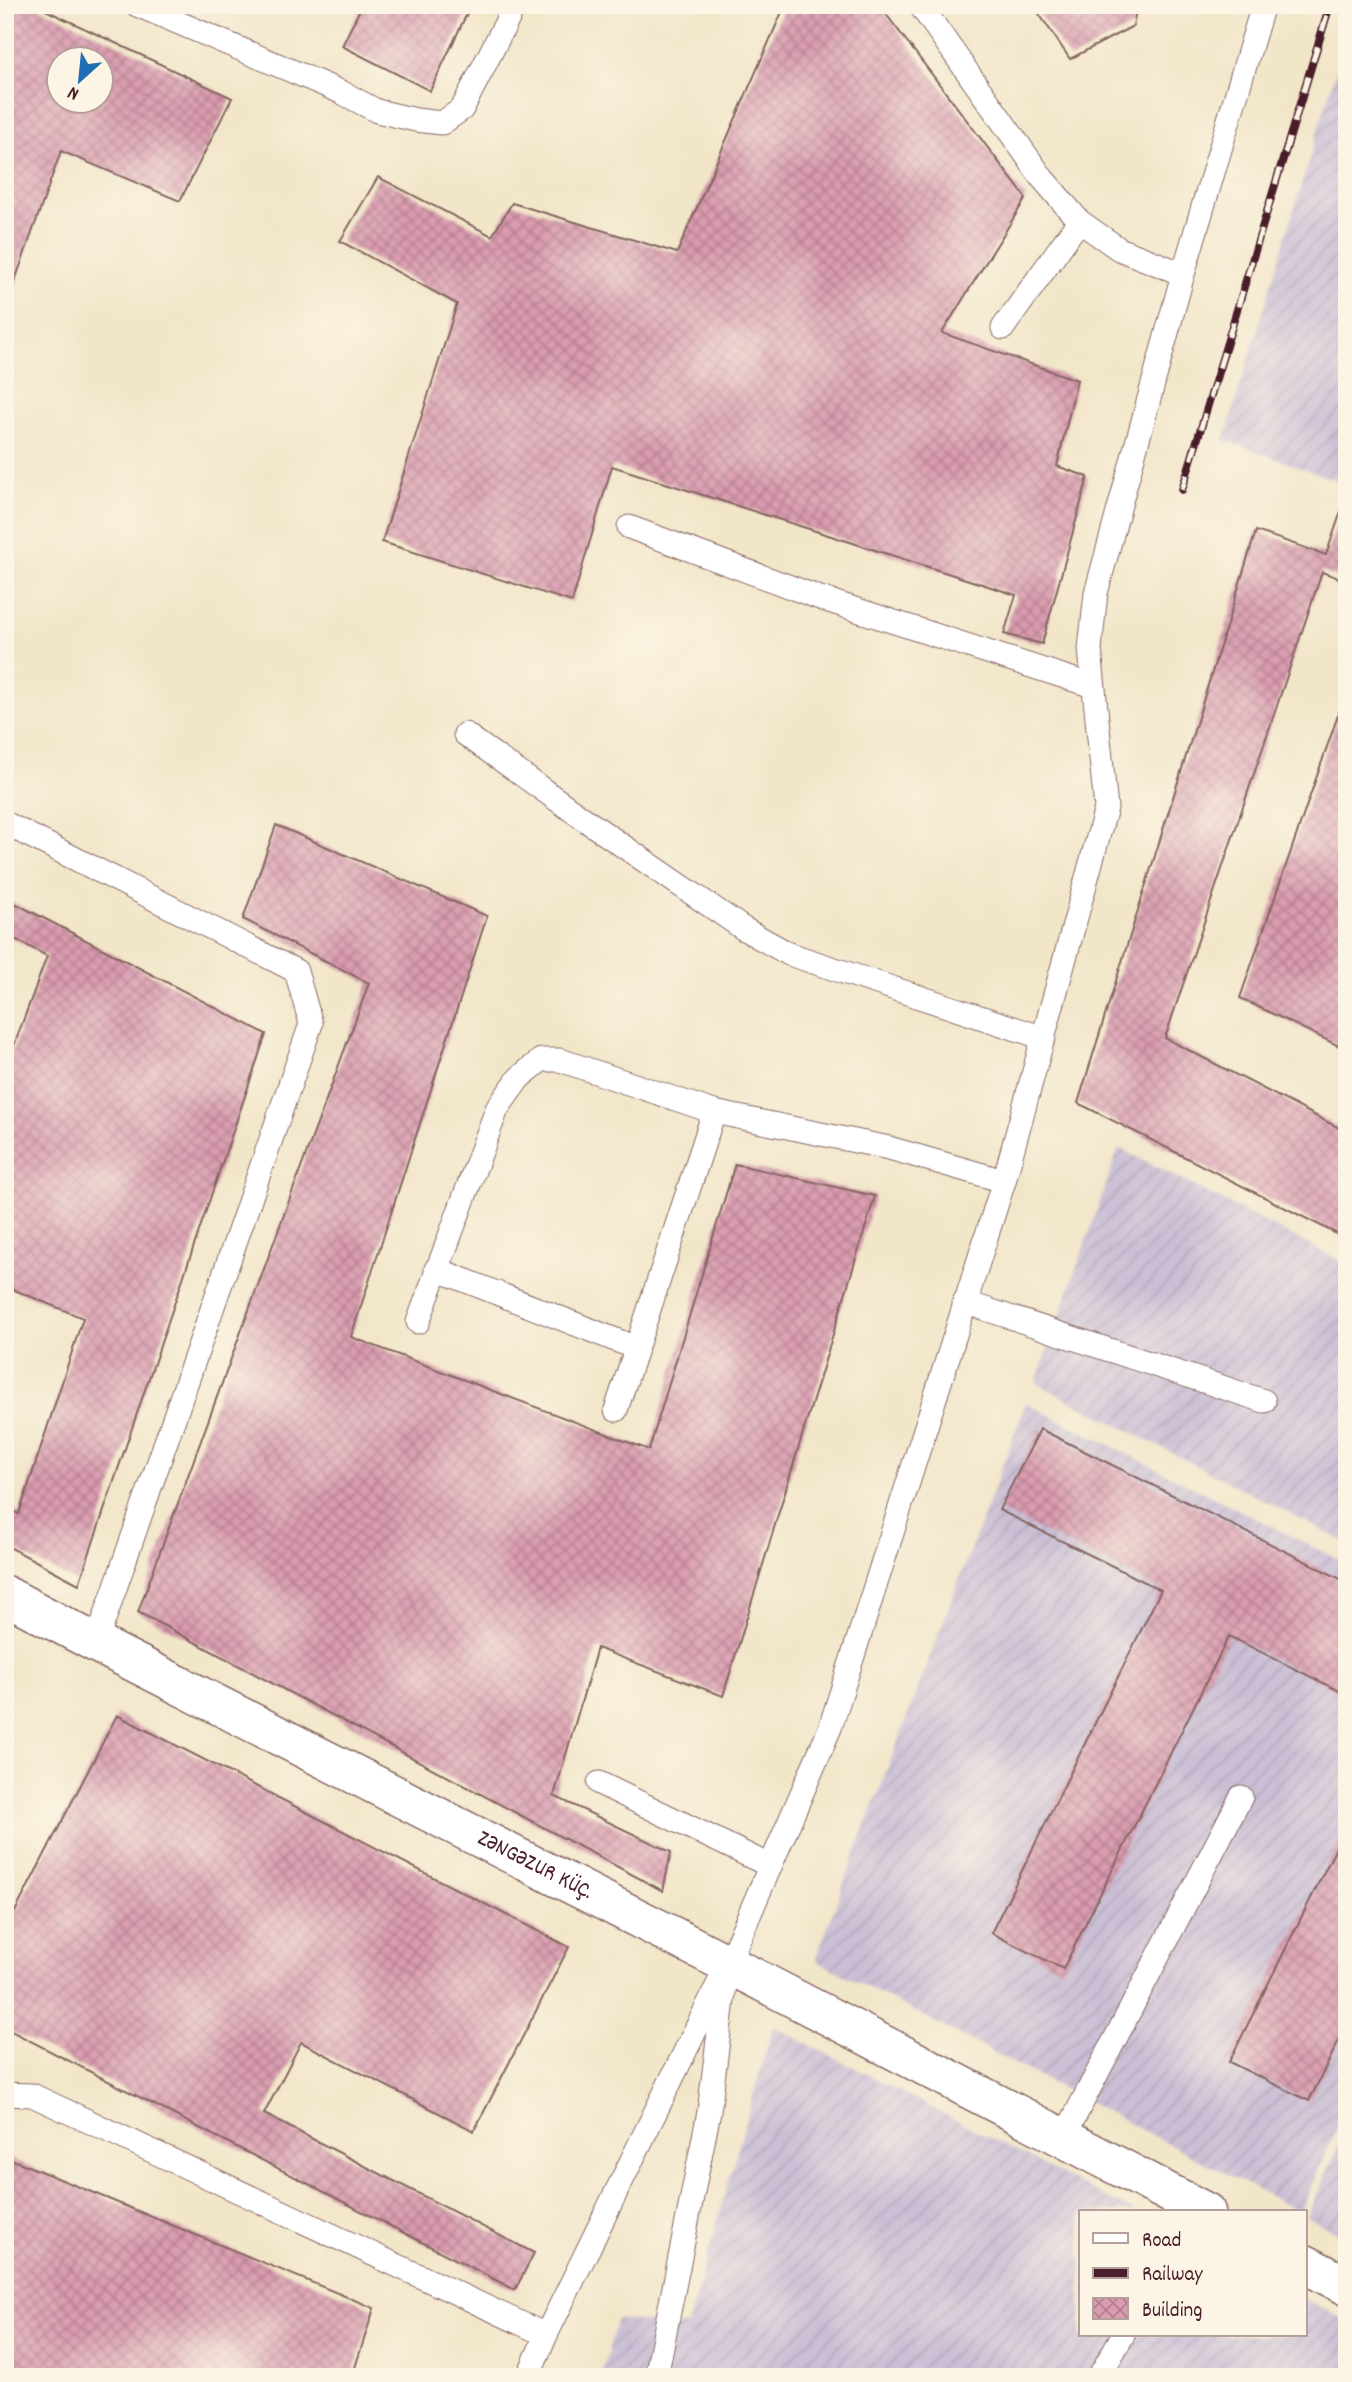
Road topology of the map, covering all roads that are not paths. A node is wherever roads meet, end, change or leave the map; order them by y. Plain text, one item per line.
1 (137, 5) edge
2 (515, 5) edge
3 (920, 5) edge
4 (1263, 5) edge
5 (1079, 221) junction
6 (1183, 274) junction
7 (1003, 328) dead end
8 (629, 527) dead end
9 (1093, 686) junction
10 (465, 734) dead end
11 (5, 823) edge
12 (1044, 1038) junction
13 (715, 1112) junction
14 (1004, 1181) junction
15 (436, 1269) junction
16 (964, 1302) junction
17 (418, 1322) dead end
18 (636, 1348) junction
19 (1264, 1401) dead end
20 (616, 1410) dead end
21 (5, 1595) edge
22 (96, 1643) junction
23 (599, 1783) dead end
24 (1241, 1797) dead end
25 (770, 1866) junction
26 (728, 1964) junction
27 (5, 2094) edge
28 (1064, 2137) junction
29 (1202, 2210) edge
30 (1306, 2265) edge
31 (1347, 2286) edge
32 (546, 2334) junction
33 (1122, 2336) edge
34 (528, 2377) edge
35 (656, 2377) edge
36 (1099, 2377) edge

1 - 2 lane
3 - 5 lane
4 - 6 lane
5 - 6 lane
5 - 7 lane
6 - 9 lane
8 - 9 lane
9 - 12 lane
10 - 12 lane
11 - 22 lane
12 - 14 lane
13 - 14 lane
13 - 15 lane
13 - 18 lane
14 - 16 lane
15 - 17 lane
15 - 18 lane
16 - 19 lane
16 - 25 lane
18 - 20 lane
21 - 22 street, ZƏNGƏZUR KÜÇ.
22 - 26 street, ZƏNGƏZUR KÜÇ.
23 - 25 lane
24 - 28 lane
25 - 26 lane
26 - 28 street, ZƏNGƏZUR KÜÇ.
26 - 32 lane
26 - 35 lane
27 - 32 lane
28 - 29 street, ZƏNGƏZUR KÜÇ.
30 - 31 street
32 - 34 lane
33 - 36 lane

